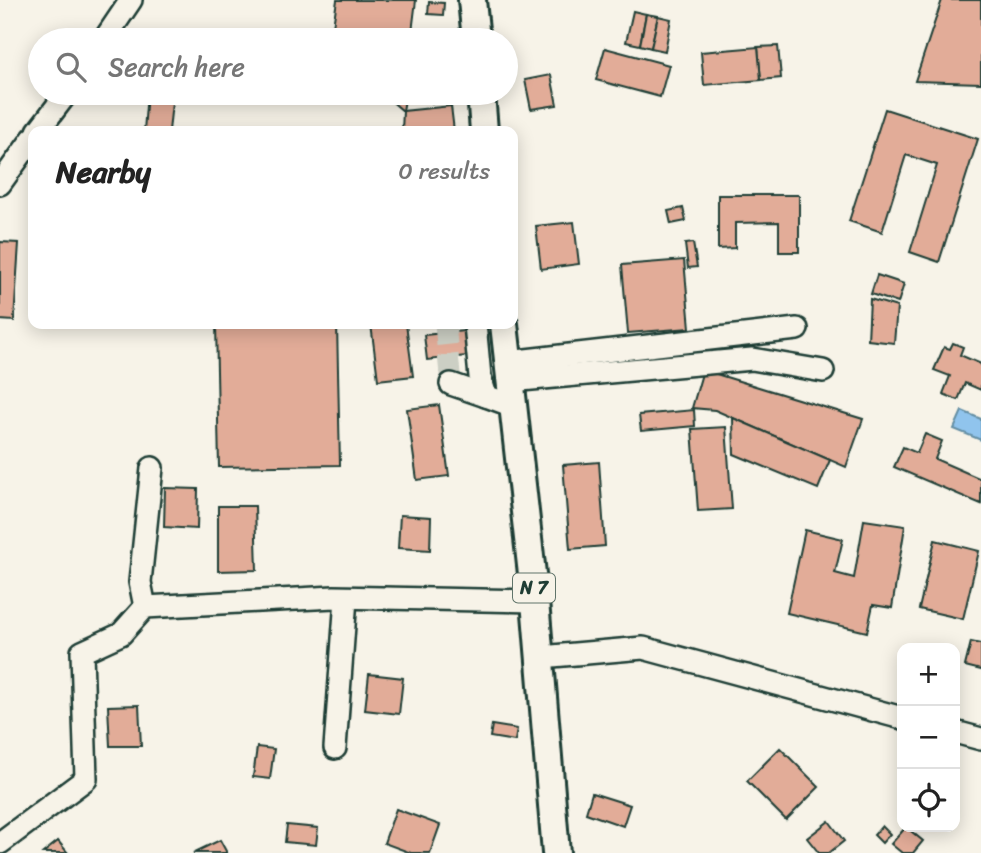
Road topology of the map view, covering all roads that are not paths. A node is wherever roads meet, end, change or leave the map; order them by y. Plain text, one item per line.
1 (131, 0) edge
2 (472, 0) edge
3 (112, 28) edge
4 (475, 28) edge
5 (57, 105) edge
6 (482, 105) edge
7 (42, 126) edge
8 (484, 126) edge
9 (28, 145) edge
10 (0, 184) edge
11 (475, 329) edge
12 (505, 329) edge
13 (797, 329) dead end
14 (823, 371) dead end
15 (511, 383) junction
16 (451, 384) dead end
17 (486, 396) junction
18 (152, 468) dead end
19 (346, 598) junction
20 (535, 601) junction
21 (145, 607) junction
22 (541, 657) junction
23 (897, 717) edge
24 (960, 733) edge
25 (981, 739) edge
26 (335, 748) dead end
27 (0, 843) edge
28 (556, 853) edge

1 - 3 street
2 - 4 main road
5 - 7 street
6 - 8 main road
9 - 10 street
11 - 17 street
12 - 15 main road, N 7
13 - 15 street
14 - 15 street
15 - 17 street
15 - 20 main road, N 7
16 - 17 street
18 - 21 street
19 - 20 street
19 - 21 street
19 - 26 street
20 - 22 main road, N 7
21 - 27 street
22 - 23 street
22 - 28 main road, N 7
24 - 25 street

